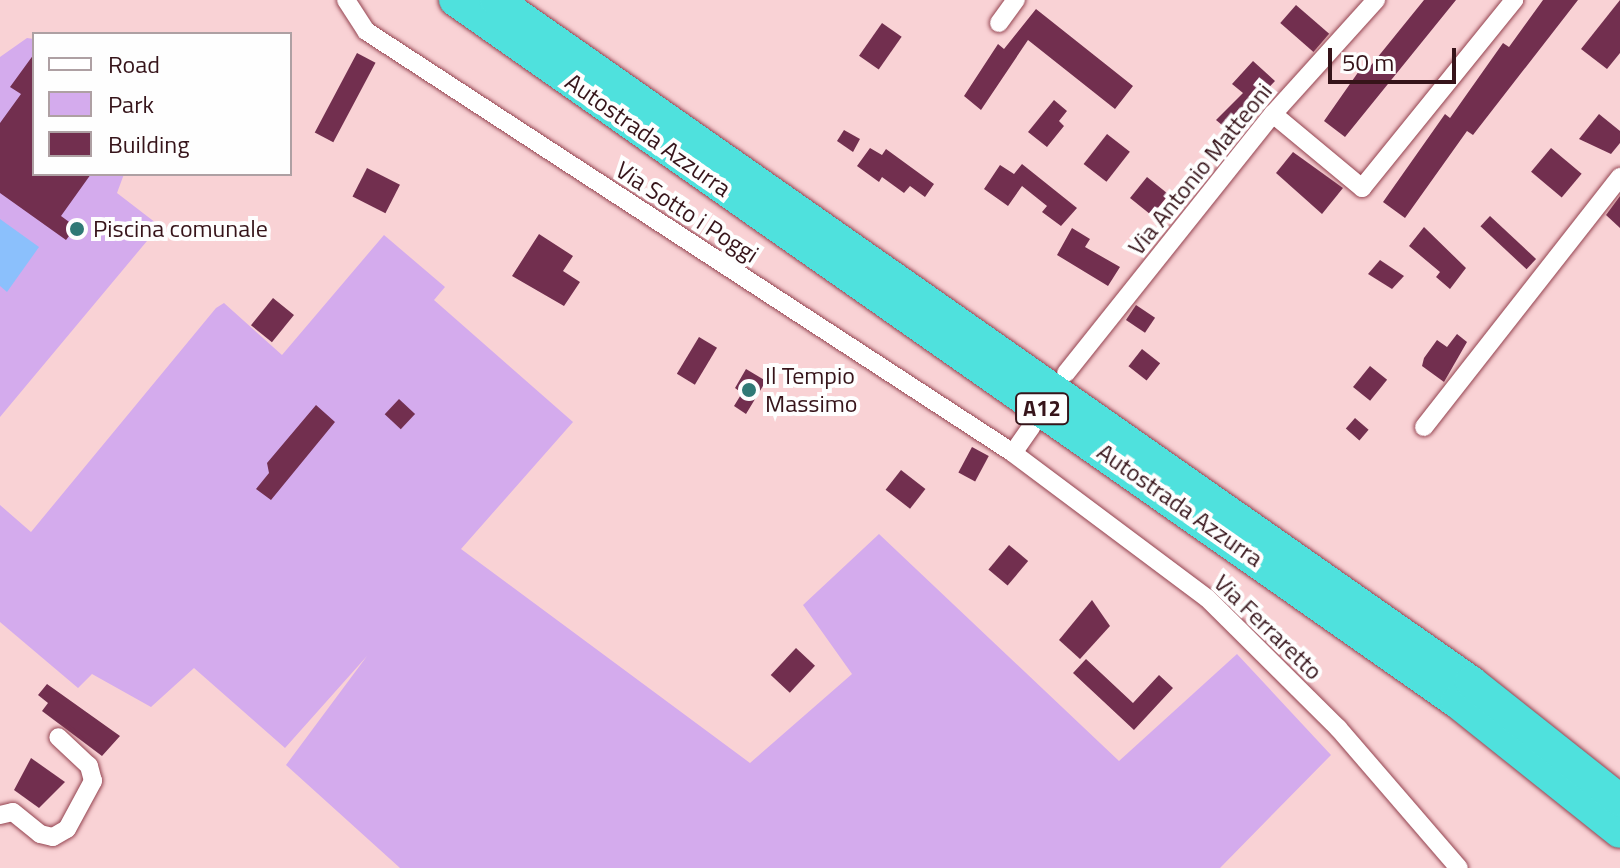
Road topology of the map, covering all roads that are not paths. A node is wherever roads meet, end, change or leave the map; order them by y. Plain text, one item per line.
1 (346, 0) edge
2 (455, 0) edge
3 (496, 0) edge
4 (1016, 0) edge
5 (1376, 0) edge
6 (1514, 0) edge
7 (999, 23) dead end
8 (1273, 114) junction
9 (1620, 177) edge
10 (1066, 373) dead end
11 (1031, 427) dead end
12 (1424, 427) dead end
13 (1013, 453) junction
14 (58, 737) dead end
15 (1620, 800) edge
16 (0, 815) edge
17 (1620, 832) edge
18 (1459, 868) edge

1 - 13 street, Via Sotto i Poggi
2 - 17 highway, Autostrada Azzurra / A12
3 - 15 highway, Autostrada Azzurra / A12
4 - 7 street
5 - 8 street, Via Antonio Matteoni
6 - 8 street
8 - 10 street, Via Antonio Matteoni
9 - 12 street
11 - 13 street
13 - 18 street, Via Ferraretto
14 - 16 street

